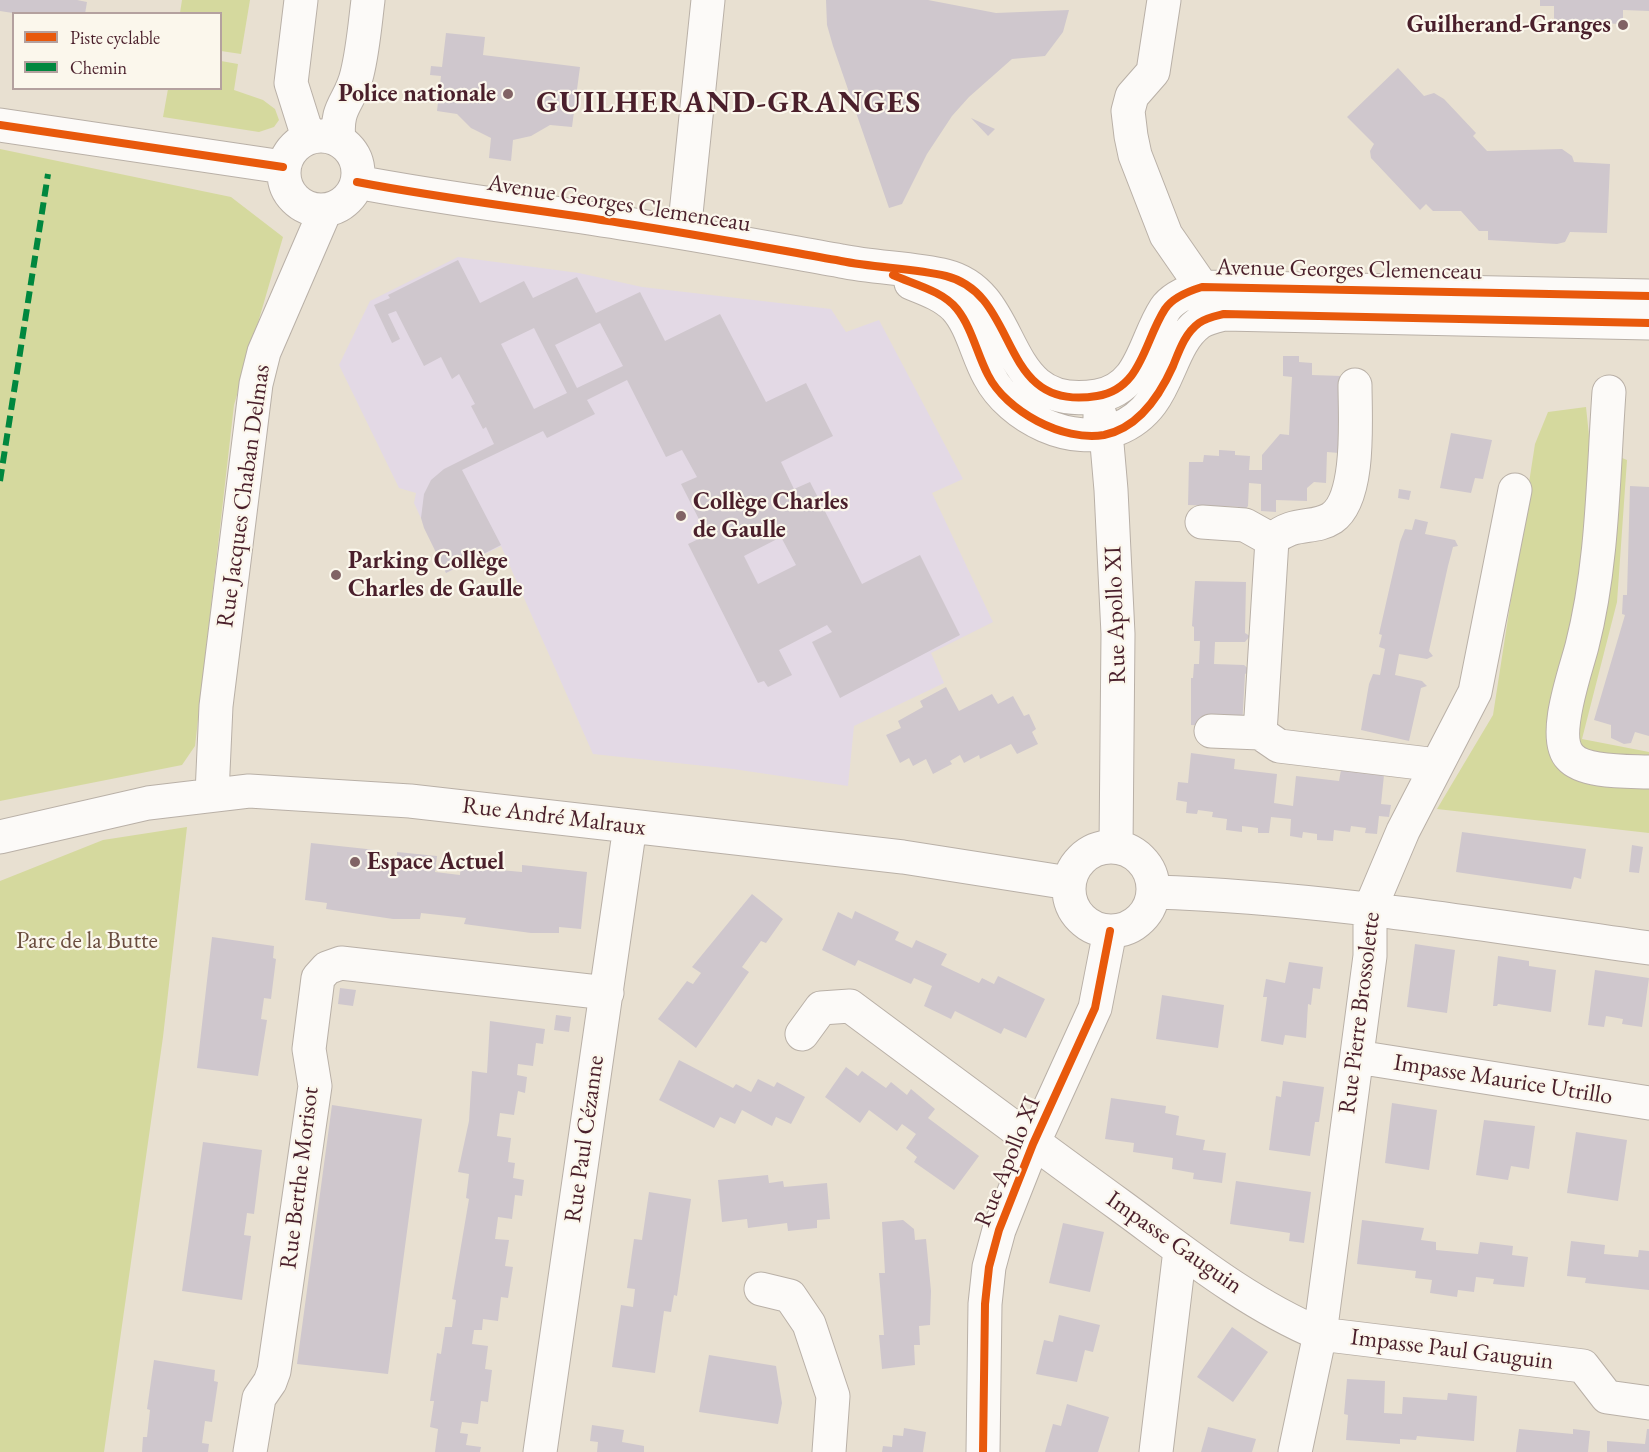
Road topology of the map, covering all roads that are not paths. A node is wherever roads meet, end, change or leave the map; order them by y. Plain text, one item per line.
1 (301, 0) edge
2 (368, 0) edge
3 (708, 0) edge
4 (1164, 0) edge
5 (0, 125) edge
6 (324, 139) junction
7 (283, 167) junction
8 (357, 182) junction
9 (325, 211) junction
10 (684, 233) junction
11 (875, 268) junction
12 (1202, 286) junction
13 (1649, 296) edge
14 (1649, 323) edge
15 (1355, 385) dead end
16 (1116, 389) junction
17 (1609, 392) dead end
18 (1104, 435) junction
19 (1515, 490) dead end
20 (1202, 522) dead end
21 (1272, 540) junction
22 (1211, 731) dead end
23 (1260, 733) junction
24 (1437, 765) junction
25 (1649, 772) edge
26 (212, 794) junction
27 (630, 826) junction
28 (39, 828) junction
29 (0, 837) edge
30 (1116, 846) junction
31 (0, 849) edge
32 (1069, 883) junction
33 (1153, 892) junction
34 (1370, 909) junction
35 (1110, 931) junction
36 (1649, 948) edge
37 (607, 993) junction
38 (802, 1034) dead end
39 (1357, 1057) junction
40 (1649, 1103) edge
41 (1034, 1144) junction
42 (1180, 1250) junction
43 (761, 1289) dead end
44 (1320, 1334) junction
45 (1649, 1402) edge
46 (250, 1452) edge
47 (540, 1452) edge
48 (829, 1452) edge
49 (983, 1452) edge
50 (1156, 1452) edge
51 (1295, 1452) edge

1 - 6 street
2 - 6 street
3 - 10 street
4 - 12 street
5 - 7 street
6 - 7 street
6 - 8 street
7 - 9 street
8 - 9 street
8 - 10 street, Avenue Georges Clemenceau
9 - 26 street, Rue Jacques Chaban Delmas
10 - 11 street, Avenue Georges Clemenceau
11 - 16 street, Avenue Georges Clemenceau
11 - 18 street, Avenue Georges Clemenceau
12 - 13 street, Avenue Georges Clemenceau
12 - 16 street, Avenue Georges Clemenceau
14 - 18 street, Avenue Georges Clemenceau
15 - 21 street
16 - 18 street, Rue Apollo XI
17 - 25 street
18 - 30 street, Rue Apollo XI
19 - 24 street, Rue Pierre Brossolette
20 - 21 street
21 - 23 street
22 - 23 street
23 - 24 street
24 - 34 street, Rue Pierre Brossolette
26 - 27 street, Rue André Malraux
26 - 28 street, Rue André Malraux
27 - 32 street, Rue André Malraux
27 - 37 street, Rue Paul Cézanne
28 - 29 street, Rue André Malraux
28 - 31 street, Rue André Malraux
30 - 32 street
30 - 33 street
32 - 35 street
33 - 34 street
33 - 35 street
34 - 36 street
34 - 39 street, Rue Pierre Brossolette
35 - 41 street, Rue Apollo XI
37 - 46 street, Rue Berthe Morisot
37 - 47 street, Rue Paul Cézanne
38 - 41 street, Impasse Gauguin
39 - 40 street, Impasse Maurice Utrillo
39 - 44 street, Rue Pierre Brossolette
41 - 42 street, Impasse Gauguin
41 - 49 street, Rue Apollo XI
42 - 44 street, Impasse Gauguin
42 - 50 street
43 - 48 street
44 - 45 street, Impasse Paul Gauguin
44 - 51 street, Rue Pierre Brossolette

